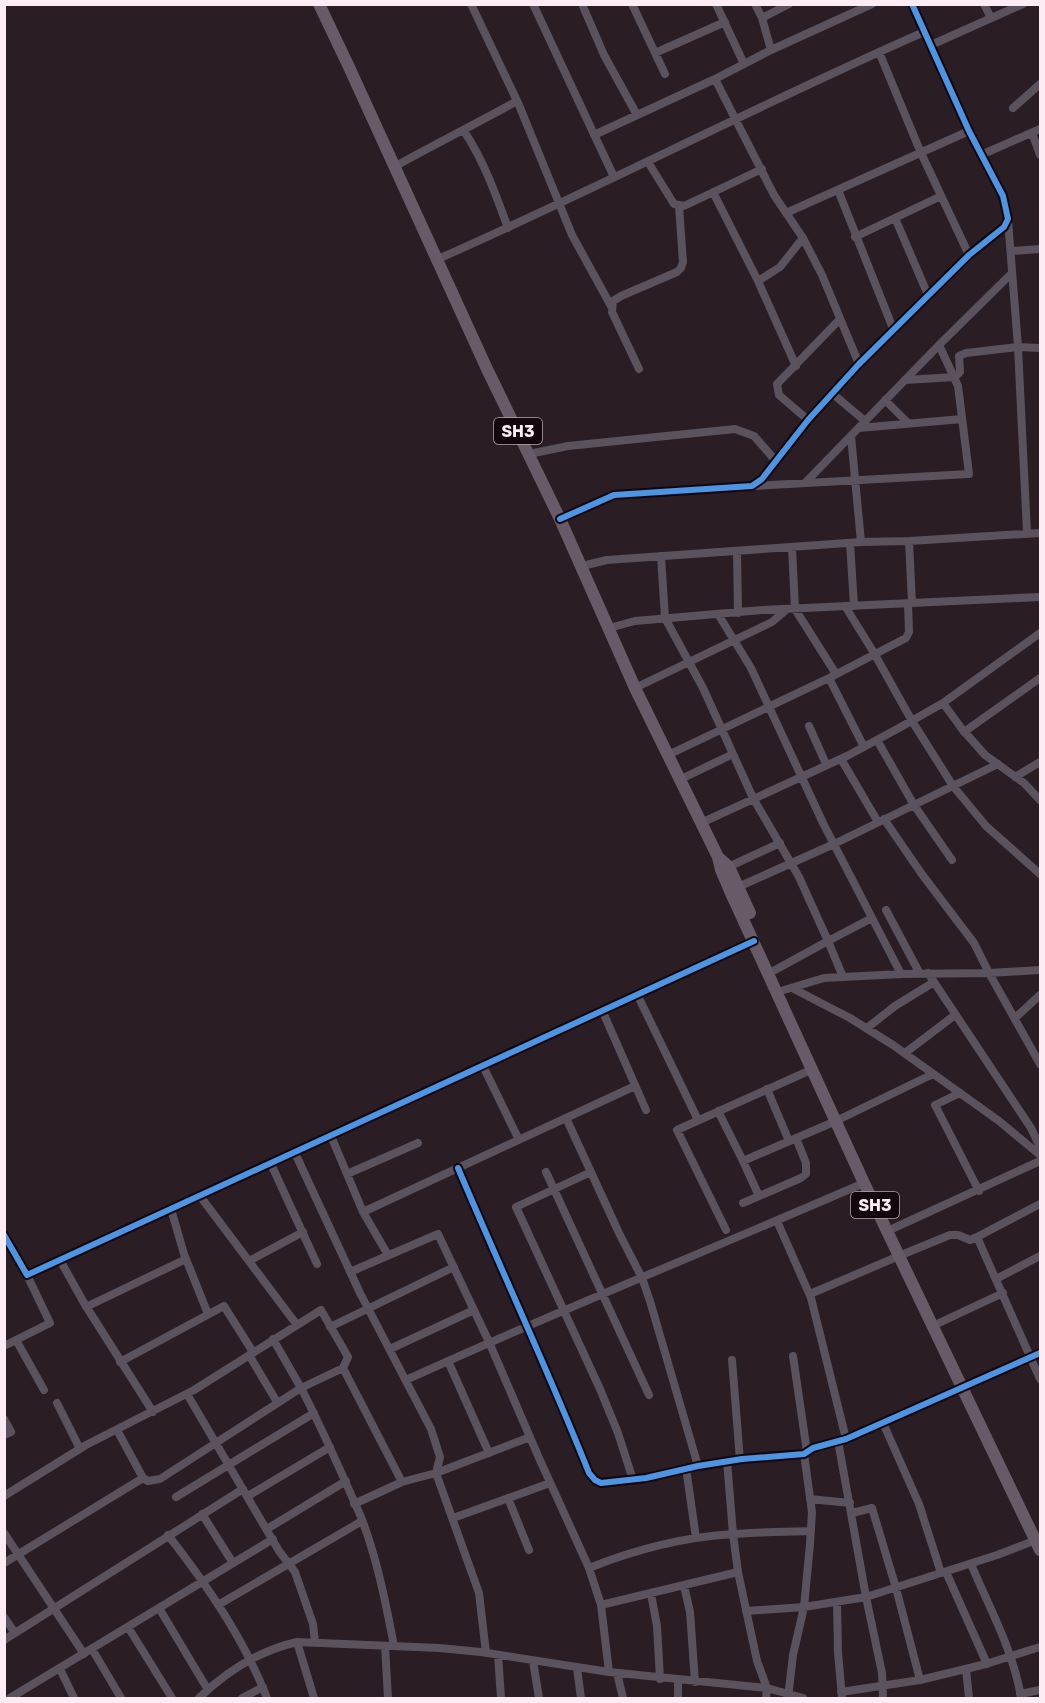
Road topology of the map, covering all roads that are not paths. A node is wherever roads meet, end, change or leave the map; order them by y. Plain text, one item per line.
1 (319, 4) edge
2 (471, 4) edge
3 (582, 4) edge
4 (632, 4) edge
5 (716, 4) edge
6 (755, 4) edge
7 (789, 4) edge
8 (872, 4) edge
9 (912, 4) edge
10 (984, 4) edge
11 (1023, 4) edge
12 (537, 6) edge
13 (861, 7) edge
14 (762, 18) junction
15 (991, 18) junction
16 (724, 22) junction
17 (924, 32) junction
18 (931, 45) junction
19 (771, 50) junction
20 (879, 52) junction
21 (655, 53) junction
22 (744, 64) junction
23 (666, 74) dead end
24 (715, 79) junction
25 (1041, 84) edge
26 (517, 101) junction
27 (1013, 108) dead end
28 (637, 115) junction
29 (735, 120) junction
30 (1041, 129) edge
31 (464, 131) junction
32 (969, 131) junction
33 (1032, 133) junction
34 (594, 135) junction
35 (921, 153) junction
36 (981, 155) junction
37 (1041, 155) edge
38 (648, 162) junction
39 (394, 167) junction
40 (762, 169) junction
41 (614, 177) junction
42 (838, 190) junction
43 (713, 192) junction
44 (941, 196) junction
45 (560, 205) junction
46 (679, 206) junction
47 (786, 213) junction
48 (895, 218) junction
49 (1008, 219) junction
50 (508, 228) junction
51 (855, 237) junction
52 (803, 238) junction
53 (1041, 249) edge
54 (1012, 251) junction
55 (969, 255) junction
56 (438, 260) junction
57 (1012, 273) junction
58 (758, 281) junction
59 (928, 295) junction
60 (611, 306) junction
61 (840, 319) junction
62 (894, 331) junction
63 (939, 345) junction
64 (1018, 347) junction
65 (1041, 348) edge
66 (859, 364) junction
67 (796, 366) junction
68 (639, 369) dead end
69 (955, 377) junction
70 (905, 380) junction
71 (833, 394) junction
72 (885, 400) junction
73 (962, 419) junction
74 (808, 420) junction
75 (908, 423) junction
76 (862, 424) junction
77 (851, 436) junction
78 (530, 454) junction
79 (776, 460) junction
80 (856, 480) junction
81 (805, 483) junction
82 (752, 486) junction
83 (560, 519) junction
84 (1027, 533) junction
85 (1041, 533) edge
86 (909, 541) junction
87 (861, 542) junction
88 (850, 543) junction
89 (792, 547) junction
90 (736, 551) junction
91 (661, 556) junction
92 (582, 566) junction
93 (1041, 597) edge
94 (910, 603) junction
95 (850, 606) junction
96 (791, 609) junction
97 (738, 613) junction
98 (718, 614) junction
99 (665, 618) junction
100 (609, 628) junction
101 (1041, 633) edge
102 (734, 641) junction
103 (874, 653) junction
104 (689, 662) junction
105 (833, 676) junction
106 (1041, 678) edge
107 (636, 688) junction
108 (943, 703) junction
109 (770, 707) junction
110 (912, 721) junction
111 (809, 726) dead end
112 (722, 730) junction
113 (964, 732) junction
114 (878, 740) junction
115 (864, 747) junction
116 (733, 754) junction
117 (668, 755) junction
118 (841, 759) junction
119 (1041, 762) edge
120 (826, 764) junction
121 (998, 764) junction
122 (801, 776) junction
123 (1015, 777) junction
124 (680, 780) junction
125 (952, 786) junction
126 (753, 798) junction
127 (1041, 800) edge
128 (914, 805) junction
129 (881, 821) junction
130 (701, 823) junction
131 (780, 843) junction
132 (834, 844) junction
133 (952, 860) dead end
134 (791, 863) junction
135 (725, 869) junction
136 (1041, 874) edge
137 (738, 887) junction
138 (886, 910) dead end
139 (872, 918) junction
140 (754, 941) junction
141 (828, 941) junction
142 (775, 970) junction
143 (1041, 970) edge
144 (988, 973) junction
145 (901, 974) junction
146 (924, 974) junction
147 (843, 977) junction
148 (934, 982) junction
149 (788, 989) junction
150 (637, 994) junction
151 (1041, 995) edge
152 (602, 1010) junction
153 (955, 1015) junction
154 (1014, 1018) junction
155 (867, 1028) junction
156 (905, 1053) junction
157 (1041, 1064) edge
158 (483, 1066) junction
159 (813, 1069) junction
160 (933, 1074) junction
161 (636, 1086) junction
162 (767, 1089) junction
163 (960, 1093) junction
164 (646, 1110) dead end
165 (718, 1111) junction
166 (566, 1118) junction
167 (698, 1120) junction
168 (839, 1120) junction
169 (331, 1136) junction
170 (519, 1140) junction
171 (793, 1140) junction
172 (418, 1143) dead end
173 (1041, 1147) edge
174 (295, 1153) junction
175 (1041, 1155) edge
176 (743, 1161) junction
177 (1041, 1161) edge
178 (271, 1164) junction
179 (458, 1168) junction
180 (546, 1172) dead end
181 (591, 1172) junction
182 (347, 1174) junction
183 (864, 1183) junction
184 (553, 1189) junction
185 (979, 1191) junction
186 (200, 1196) junction
187 (759, 1196) junction
188 (743, 1203) dead end
189 (1041, 1204) edge
190 (171, 1209) junction
191 (363, 1212) junction
192 (777, 1221) junction
193 (894, 1228) junction
194 (726, 1230) dead end
195 (303, 1232) junction
196 (4, 1234) edge
197 (977, 1237) junction
198 (388, 1255) junction
199 (903, 1255) junction
200 (1041, 1256) edge
201 (186, 1259) junction
202 (60, 1260) junction
203 (249, 1261) junction
204 (317, 1264) dead end
205 (454, 1267) junction
206 (350, 1272) junction
207 (27, 1275) junction
208 (642, 1278) junction
209 (996, 1278) junction
210 (1003, 1293) junction
211 (601, 1294) junction
212 (810, 1294) junction
213 (86, 1307) junction
214 (369, 1309) junction
215 (474, 1310) junction
216 (562, 1310) junction
217 (208, 1314) junction
218 (939, 1323) junction
219 (297, 1325) junction
220 (526, 1325) junction
221 (330, 1327) junction
222 (273, 1339) junction
223 (16, 1340) junction
224 (489, 1342) junction
225 (4, 1346) edge
226 (390, 1349) junction
227 (251, 1353) junction
228 (1041, 1353) edge
229 (793, 1356) dead end
230 (1032, 1358) junction
231 (732, 1360) dead end
232 (448, 1361) junction
233 (120, 1362) junction
234 (343, 1368) junction
235 (1041, 1379) edge
236 (406, 1380) junction
237 (966, 1386) junction
238 (301, 1389) junction
239 (44, 1390) dead end
240 (187, 1394) junction
241 (649, 1395) dead end
242 (277, 1402) junction
243 (57, 1403) dead end
244 (153, 1412) junction
245 (314, 1413) junction
246 (4, 1419) edge
247 (883, 1423) junction
248 (117, 1430) junction
249 (4, 1435) edge
250 (530, 1437) junction
251 (842, 1440) junction
252 (217, 1442) junction
253 (330, 1447) junction
254 (80, 1449) junction
255 (489, 1453) junction
256 (805, 1453) junction
257 (740, 1460) junction
258 (728, 1461) junction
259 (228, 1464) junction
260 (698, 1466) junction
261 (686, 1468) junction
262 (436, 1473) junction
263 (143, 1478) junction
264 (633, 1480) junction
265 (346, 1481) junction
266 (402, 1482) junction
267 (550, 1483) junction
268 (245, 1492) junction
269 (4, 1496) edge
270 (176, 1497) dead end
271 (508, 1498) junction
272 (810, 1499) junction
273 (850, 1503) junction
274 (354, 1504) junction
275 (852, 1513) junction
276 (202, 1514) junction
277 (453, 1518) junction
278 (362, 1521) junction
279 (267, 1529) junction
280 (811, 1531) junction
281 (4, 1533) edge
282 (733, 1534) junction
283 (168, 1535) junction
284 (696, 1538) junction
285 (273, 1539) junction
286 (1039, 1541) edge
287 (529, 1550) dead end
288 (19, 1554) junction
289 (4, 1563) edge
290 (233, 1563) junction
291 (288, 1563) junction
292 (971, 1564) junction
293 (589, 1568) junction
294 (738, 1572) junction
295 (943, 1572) junction
296 (203, 1581) junction
297 (684, 1586) junction
298 (896, 1588) junction
299 (651, 1594) junction
300 (866, 1597) junction
301 (837, 1602) junction
302 (218, 1605) junction
303 (601, 1605) junction
304 (804, 1607) junction
305 (53, 1608) junction
306 (159, 1608) junction
307 (746, 1611) junction
308 (4, 1617) edge
309 (128, 1627) junction
310 (15, 1633) junction
311 (4, 1640) edge
312 (297, 1642) junction
313 (315, 1642) junction
314 (390, 1646) junction
315 (1041, 1647) edge
316 (92, 1649) junction
317 (486, 1653) junction
318 (84, 1654) junction
319 (498, 1655) junction
320 (1010, 1657) junction
321 (249, 1659) junction
322 (533, 1661) junction
323 (987, 1664) junction
324 (577, 1668) junction
325 (60, 1669) junction
326 (966, 1669) junction
327 (613, 1673) junction
328 (660, 1679) junction
329 (678, 1680) junction
330 (920, 1680) junction
331 (695, 1682) junction
332 (883, 1686) junction
333 (263, 1687) junction
334 (766, 1688) junction
335 (208, 1690) junction
336 (1041, 1690) edge
337 (841, 1695) edge
338 (788, 1696) edge
339 (1021, 1696) edge
340 (10, 1698) edge
341 (74, 1698) edge
342 (122, 1698) edge
343 (172, 1698) edge
344 (199, 1698) edge
345 (242, 1698) edge
346 (267, 1698) edge
347 (314, 1698) edge
348 (387, 1698) edge
349 (501, 1698) edge
350 (539, 1698) edge
351 (581, 1698) edge
352 (623, 1698) edge
353 (678, 1698) edge
354 (766, 1698) edge
355 (803, 1698) edge
356 (883, 1698) edge
357 (969, 1698) edge

1 - 39 main road, SH3
2 - 26 street
3 - 28 street
4 - 21 street
5 - 16 street
6 - 14 street
7 - 14 street
8 - 13 street
9 - 17 street
10 - 15 street
11 - 15 street
12 - 34 street
13 - 19 street
14 - 19 street
15 - 18 street
16 - 21 street
16 - 22 street
17 - 18 street
17 - 20 street
18 - 32 street
19 - 22 street
20 - 29 street
20 - 35 street
21 - 23 street
22 - 24 street
24 - 28 street
24 - 29 street
25 - 27 street
26 - 31 street
26 - 45 street
28 - 34 street
29 - 38 street
29 - 40 street
30 - 33 street
31 - 39 street
31 - 50 street
32 - 35 street
32 - 36 street
33 - 36 street
33 - 37 street
34 - 41 street
35 - 42 street
35 - 44 street
36 - 49 street
38 - 41 street
38 - 46 street
39 - 56 main road, SH3
40 - 43 street
40 - 47 street
41 - 45 street
42 - 47 street
42 - 51 street
43 - 46 street
43 - 58 street
44 - 48 street
44 - 55 street
45 - 50 street
45 - 60 street
46 - 60 street
47 - 52 street
48 - 51 street
48 - 59 street
49 - 54 street
49 - 55 street
50 - 56 street
51 - 62 street
52 - 58 street
52 - 61 street
53 - 54 street
54 - 57 street
55 - 59 street
56 - 78 main road, SH3
57 - 63 street
57 - 64 street
58 - 67 street
59 - 62 street
60 - 68 street
61 - 66 street
61 - 67 street
62 - 66 street
63 - 69 street
63 - 70 street
64 - 65 street
64 - 69 street
64 - 84 street
66 - 71 street
67 - 74 street
69 - 70 street
69 - 73 street
70 - 72 street
71 - 74 street
71 - 76 street
72 - 75 street
72 - 76 street
73 - 75 street
73 - 80 street
74 - 79 street
75 - 76 street
76 - 77 street
77 - 80 street
77 - 81 street
78 - 79 street
78 - 83 main road, SH3
79 - 82 street
80 - 81 street
80 - 87 street
81 - 82 street
82 - 83 street
83 - 92 main road, SH3
84 - 85 street
84 - 86 street
86 - 87 street
86 - 94 street
87 - 88 street
88 - 89 street
88 - 95 street
89 - 90 street
89 - 96 street
90 - 91 street
90 - 97 street
91 - 92 street
91 - 99 street
92 - 100 main road, SH3
93 - 94 street
94 - 95 street
94 - 103 street
95 - 96 street
95 - 103 street
96 - 97 street
96 - 102 street
96 - 105 street
97 - 98 street
98 - 99 street
98 - 102 street
99 - 100 street
99 - 104 street
100 - 107 main road, SH3
101 - 108 street
102 - 104 street
102 - 109 street
103 - 105 street
103 - 110 street
104 - 107 street
104 - 112 street
105 - 109 street
105 - 115 street
106 - 113 street
107 - 117 main road, SH3
108 - 110 street
108 - 113 street
109 - 112 street
109 - 122 street
110 - 114 street
110 - 125 street
111 - 120 street
112 - 116 street
112 - 117 street
113 - 121 street
114 - 115 street
114 - 128 street
115 - 118 street
116 - 124 street
116 - 126 street
117 - 124 main road, SH3
118 - 120 street
118 - 129 street
119 - 123 street
120 - 122 street
121 - 123 street
121 - 125 street
122 - 126 street
122 - 132 street
123 - 127 street
124 - 130 main road, SH3
125 - 128 street
125 - 136 street
126 - 130 street
126 - 131 street
128 - 129 street
128 - 133 street
129 - 132 street
129 - 144 street
130 - 135 main road, SH3
131 - 134 street
131 - 135 street
132 - 134 street
132 - 139 street
134 - 137 street
134 - 141 street
135 - 137 main road, SH3
135 - 140 main road, SH3
137 - 142 main road, SH3
138 - 146 street
139 - 141 street
139 - 145 street
140 - 150 street
140 - 159 main road, SH3
141 - 142 street
141 - 147 street
142 - 149 main road, SH3
143 - 144 street
144 - 146 street
144 - 154 street
145 - 146 street
145 - 147 street
146 - 148 street
147 - 149 street
148 - 153 street
148 - 155 street
149 - 155 street
149 - 168 main road, SH3
150 - 152 street
150 - 167 street
151 - 154 street
152 - 158 street
152 - 161 street
153 - 156 street
153 - 173 street
154 - 157 street
155 - 156 street
156 - 160 street
158 - 169 street
158 - 170 street
159 - 162 street
159 - 168 main road, SH3
160 - 163 street
160 - 168 street
161 - 164 street
161 - 166 street
162 - 165 street
162 - 171 street
163 - 175 street
163 - 185 street
165 - 167 street
165 - 176 street
166 - 170 street
166 - 181 street
167 - 194 street
168 - 171 street
168 - 183 main road, SH3
168 - 193 main road, SH3
169 - 174 street
169 - 182 street
170 - 179 street
171 - 176 street
171 - 187 street
172 - 182 street
174 - 178 street
174 - 206 street
176 - 187 street
177 - 185 street
178 - 186 street
178 - 195 street
179 - 191 street
179 - 220 street
180 - 184 street
181 - 184 street
181 - 208 street
182 - 191 street
183 - 192 street
183 - 199 main road, SH3
184 - 211 street
184 - 216 street
185 - 193 street
186 - 190 street
186 - 203 street
187 - 188 street
189 - 197 street
190 - 201 street
190 - 202 street
191 - 198 street
192 - 208 street
192 - 212 street
193 - 199 main road, SH3
195 - 203 street
195 - 204 street
196 - 207 street
197 - 199 street
197 - 209 street
198 - 205 street
198 - 206 street
199 - 212 street
199 - 218 main road, SH3
199 - 237 main road, SH3
200 - 209 street
201 - 213 street
201 - 217 street
202 - 207 street
202 - 213 street
203 - 219 street
205 - 214 street
205 - 215 street
206 - 214 street
207 - 223 street
208 - 211 street
208 - 260 street
209 - 210 street
210 - 218 street
210 - 230 street
211 - 216 street
211 - 241 street
212 - 251 street
213 - 233 street
214 - 221 street
214 - 226 street
215 - 224 street
215 - 226 street
216 - 220 street
216 - 264 street
217 - 227 street
217 - 233 street
218 - 237 main road, SH3
219 - 221 street
219 - 222 street
220 - 224 street
220 - 264 street
221 - 234 street
222 - 227 street
222 - 238 street
223 - 225 street
223 - 239 street
224 - 232 street
224 - 250 street
226 - 236 street
227 - 240 street
227 - 242 street
228 - 230 street
229 - 256 street
230 - 235 street
230 - 237 street
231 - 257 street
232 - 236 street
232 - 255 street
233 - 244 street
234 - 238 street
234 - 266 street
236 - 262 street
237 - 247 street
237 - 286 main road, SH3
238 - 242 street
238 - 245 street
240 - 244 street
240 - 252 street
242 - 252 street
243 - 254 street
244 - 248 street
245 - 253 street
245 - 259 street
246 - 249 street
247 - 251 street
247 - 295 street
248 - 254 street
248 - 263 street
250 - 255 street
250 - 267 street
251 - 256 street
251 - 273 street
252 - 259 street
252 - 263 street
253 - 265 street
253 - 268 street
254 - 269 street
255 - 262 street
256 - 257 street
256 - 272 street
257 - 258 street
258 - 260 street
258 - 282 street
259 - 268 street
259 - 270 street
260 - 261 street
261 - 264 street
261 - 284 street
262 - 266 street
262 - 277 street
263 - 288 street
265 - 274 street
265 - 279 street
266 - 274 street
267 - 271 street
267 - 293 street
268 - 276 street
268 - 279 street
271 - 277 street
271 - 287 street
272 - 273 street
272 - 280 street
273 - 275 street
274 - 278 street
275 - 298 street
275 - 300 street
276 - 283 street
276 - 290 street
277 - 317 street
278 - 291 street
278 - 314 street
279 - 285 street
280 - 282 street
280 - 304 street
281 - 288 street
282 - 284 street
282 - 294 street
283 - 296 street
283 - 305 street
284 - 293 street
285 - 290 street
285 - 291 street
286 - 292 street
288 - 289 street
288 - 305 street
290 - 296 street
291 - 302 street
291 - 313 street
292 - 295 street
292 - 320 street
293 - 303 street
294 - 297 street
294 - 307 street
295 - 298 street
295 - 323 street
296 - 302 street
296 - 306 street
297 - 299 street
297 - 331 street
298 - 300 street
298 - 330 street
299 - 303 street
299 - 328 street
300 - 301 street
300 - 332 street
301 - 304 street
301 - 337 street
302 - 321 street
303 - 327 street
304 - 307 street
304 - 338 street
305 - 310 street
305 - 318 street
306 - 309 street
306 - 335 street
307 - 334 street
308 - 310 street
309 - 316 street
309 - 343 street
310 - 311 street
312 - 313 street
312 - 321 street
312 - 347 street
313 - 314 street
314 - 317 street
314 - 348 street
315 - 320 street
316 - 318 street
316 - 342 street
317 - 319 street
318 - 325 street
319 - 322 street
319 - 349 street
320 - 323 street
320 - 339 street
321 - 333 street
321 - 335 street
322 - 324 street
322 - 350 street
323 - 326 street
324 - 327 street
324 - 351 street
325 - 340 street
325 - 341 street
326 - 330 street
326 - 357 street
327 - 328 street
327 - 352 street
328 - 329 street
329 - 331 street
329 - 353 street
330 - 332 street
331 - 334 street
332 - 337 street
332 - 356 street
333 - 345 street
333 - 346 street
334 - 338 street
334 - 354 street
335 - 344 street
336 - 339 street
338 - 355 street

